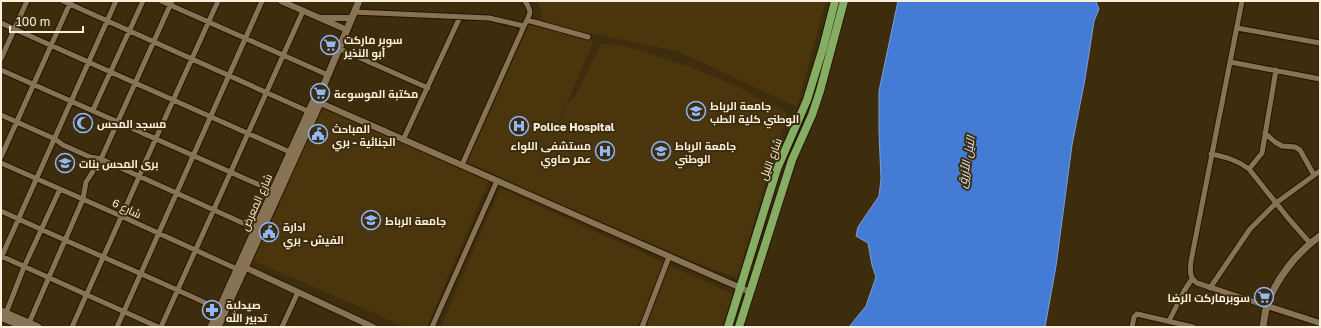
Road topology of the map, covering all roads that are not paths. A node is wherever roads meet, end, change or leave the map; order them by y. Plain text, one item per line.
1 (27, 1) edge
2 (63, 1) edge
3 (116, 1) edge
4 (143, 1) edge
5 (161, 1) edge
6 (218, 1) edge
7 (262, 1) edge
8 (282, 1) edge
9 (359, 1) edge
10 (525, 1) edge
11 (835, 1) edge
12 (844, 1) edge
13 (1242, 1) edge
14 (71, 3) edge
15 (171, 3) edge
16 (294, 4) edge
17 (303, 11) junction
18 (353, 15) junction
19 (460, 17) junction
20 (320, 18) junction
21 (527, 20) junction
22 (107, 21) junction
23 (209, 21) junction
24 (1, 23) edge
25 (524, 26) junction
26 (1237, 28) junction
27 (15, 29) junction
28 (347, 30) junction
29 (129, 31) junction
30 (588, 37) dead end
31 (245, 39) junction
32 (154, 42) junction
33 (1320, 43) edge
34 (52, 45) junction
35 (340, 49) junction
36 (284, 56) junction
37 (1, 59) edge
38 (192, 59) junction
39 (89, 62) junction
40 (1230, 62) junction
41 (1, 70) edge
42 (1276, 70) junction
43 (111, 72) junction
44 (229, 75) junction
45 (328, 75) junction
46 (1320, 78) edge
47 (135, 83) junction
48 (34, 84) junction
49 (428, 88) junction
50 (266, 93) junction
51 (73, 101) junction
52 (173, 101) junction
53 (317, 102) junction
54 (93, 110) junction
55 (312, 113) junction
56 (1, 115) edge
57 (211, 117) junction
58 (17, 122) junction
59 (118, 122) junction
60 (1265, 133) junction
61 (247, 134) junction
62 (55, 139) junction
63 (155, 139) junction
64 (403, 140) junction
65 (294, 154) junction
66 (1211, 154) junction
67 (193, 156) junction
68 (1, 157) edge
69 (101, 159) junction
70 (1, 163) edge
71 (462, 165) junction
72 (1249, 169) junction
73 (1320, 171) edge
74 (231, 172) junction
75 (1314, 175) junction
76 (139, 177) junction
77 (37, 179) junction
78 (497, 181) junction
79 (60, 189) junction
80 (273, 191) junction
81 (176, 193) junction
82 (84, 199) junction
83 (1276, 203) junction
84 (213, 210) junction
85 (1, 211) edge
86 (121, 216) junction
87 (18, 219) junction
88 (256, 229) junction
89 (41, 230) junction
90 (158, 233) junction
91 (1320, 236) edge
92 (66, 240) junction
93 (1310, 243) junction
94 (195, 250) junction
95 (103, 256) junction
96 (1, 257) edge
97 (669, 257) junction
98 (24, 267) junction
99 (242, 268) junction
100 (140, 274) junction
101 (49, 277) junction
102 (1192, 279) junction
103 (740, 288) junction
104 (1210, 288) junction
105 (177, 290) junction
106 (298, 292) junction
107 (750, 292) junction
108 (86, 294) junction
109 (1267, 306) junction
110 (222, 310) junction
111 (123, 312) junction
112 (2, 314) edge
113 (1169, 321) junction
114 (1320, 323) edge
115 (21, 325) edge
116 (370, 326) edge
117 (38, 327) edge
118 (72, 327) edge
119 (117, 327) edge
120 (158, 327) edge
121 (161, 327) edge
122 (212, 327) edge
123 (218, 327) edge
124 (282, 327) edge
125 (432, 327) edge
126 (642, 327) edge
127 (728, 327) edge
128 (739, 327) edge
129 (1132, 327) edge
130 (1193, 327) edge
131 (1263, 327) edge

1 - 27 street
2 - 14 street
3 - 22 street
4 - 29 street
5 - 15 street
6 - 23 street
7 - 31 street
8 - 16 street
9 - 18 main road, شارع المعرض
10 - 21 street
11 - 103 main road, شارع النيل
12 - 107 main road, شارع النيل
13 - 26 street
14 - 22 street
14 - 34 street
15 - 23 street
15 - 32 street
16 - 17 street
17 - 20 street
17 - 36 street
18 - 19 street
18 - 20 street
18 - 28 main road, شارع المعرض
19 - 25 street
19 - 49 street
20 - 28 street
21 - 25 street
21 - 30 street
22 - 29 street
22 - 39 street
23 - 31 street
23 - 38 street
24 - 27 street
25 - 71 street
26 - 33 street
26 - 40 street
27 - 34 street
27 - 37 street
28 - 35 main road, شارع المعرض
29 - 32 street
29 - 43 street
31 - 36 street
31 - 44 street
32 - 38 street
32 - 47 street
34 - 39 street
34 - 48 street
35 - 45 main road, شارع المعرض
35 - 49 street
36 - 45 street
36 - 50 street
38 - 44 street
38 - 52 street
39 - 43 street
39 - 51 street
40 - 42 street
40 - 66 street
41 - 48 street
42 - 46 street
42 - 60 street
43 - 47 street
43 - 54 street
44 - 50 street
44 - 57 street
45 - 53 main road, شارع المعرض
47 - 52 street
47 - 59 street
48 - 51 street
48 - 58 street
49 - 64 street
50 - 55 street
50 - 61 street
51 - 54 street
51 - 62 street
52 - 57 street
52 - 63 street
53 - 55 main road, شارع المعرض
53 - 64 street
54 - 59 street
55 - 65 main road, شارع المعرض
56 - 58 street
57 - 61 street
57 - 67 street
58 - 62 street
58 - 68 street
59 - 63 street
59 - 69 street
60 - 72 street
60 - 75 street
61 - 65 street
61 - 74 street
62 - 69 street
62 - 77 street
63 - 67 street
63 - 76 street
64 - 71 street
65 - 80 main road, شارع المعرض
65 - 99 main road, شارع المعرض
66 - 72 street
66 - 102 street
67 - 74 street
67 - 81 street
69 - 76 street
69 - 82 street
70 - 77 street, شارع 6
71 - 78 street
72 - 83 street
73 - 75 street
74 - 80 street
74 - 84 street
75 - 83 street
76 - 81 street
76 - 86 street
77 - 79 street, شارع 6
77 - 87 street
78 - 97 street
78 - 125 street
79 - 82 street, شارع 6
79 - 89 street
80 - 88 main road, شارع المعرض
81 - 84 street
81 - 90 street
82 - 86 street, شارع 6
82 - 92 street
83 - 93 street
83 - 104 street
84 - 88 street
84 - 94 street
85 - 87 street
86 - 90 street, شارع 6
86 - 95 street
87 - 89 street
87 - 96 street
88 - 99 main road, شارع المعرض
89 - 92 street
89 - 98 street
90 - 94 street, شارع 6
90 - 100 street
91 - 93 main road
92 - 95 street
92 - 101 street
93 - 109 main road
94 - 99 street, شارع 6
94 - 105 street
95 - 100 street
95 - 108 street
96 - 98 street
97 - 103 street
97 - 126 street
98 - 101 street
98 - 112 street
99 - 106 street
99 - 110 main road, شارع المعرض
100 - 105 street
100 - 111 street
101 - 108 street
101 - 115 street
102 - 104 street
102 - 113 street
103 - 107 street
103 - 127 main road, شارع النيل
104 - 109 street
105 - 110 street
105 - 121 street
106 - 116 street
106 - 124 street
107 - 128 main road, شارع النيل
108 - 111 street
108 - 118 street
109 - 114 street
109 - 131 main road
110 - 122 main road, شارع المعرض
110 - 123 main road, شارع المعرض
111 - 119 street
111 - 120 street
112 - 115 main road
112 - 115 main road
113 - 129 street
113 - 130 street
115 - 117 main road

